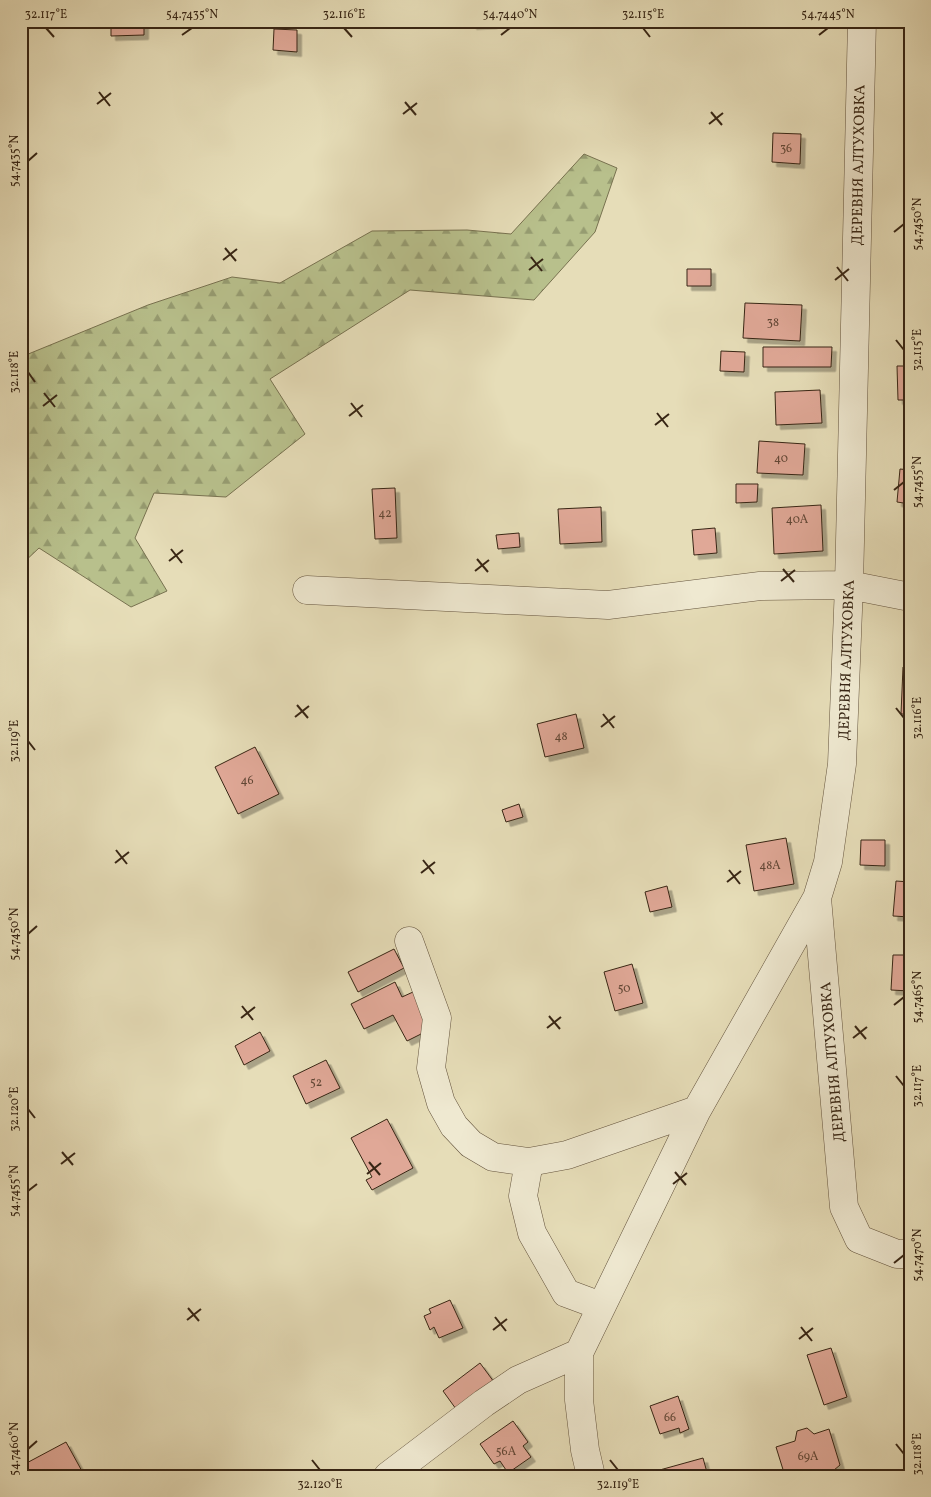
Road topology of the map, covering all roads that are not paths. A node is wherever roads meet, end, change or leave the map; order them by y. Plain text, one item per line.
1 (862, 21) edge
2 (849, 585) junction
3 (307, 590) dead end
4 (910, 597) edge
5 (817, 898) junction
6 (409, 941) dead end
7 (697, 1110) junction
8 (529, 1162) junction
9 (910, 1254) edge
10 (601, 1306) junction
11 (578, 1353) junction
12 (388, 1476) edge
13 (591, 1476) edge

1 - 2 street, ДЕРЕВНЯ АЛТУХОВКА
2 - 3 street
2 - 4 street
2 - 5 street, ДЕРЕВНЯ АЛТУХОВКА
5 - 7 street
5 - 9 street, ДЕРЕВНЯ АЛТУХОВКА
6 - 8 street
7 - 8 street
7 - 10 street
8 - 10 street
10 - 11 street
11 - 12 street
11 - 13 street

